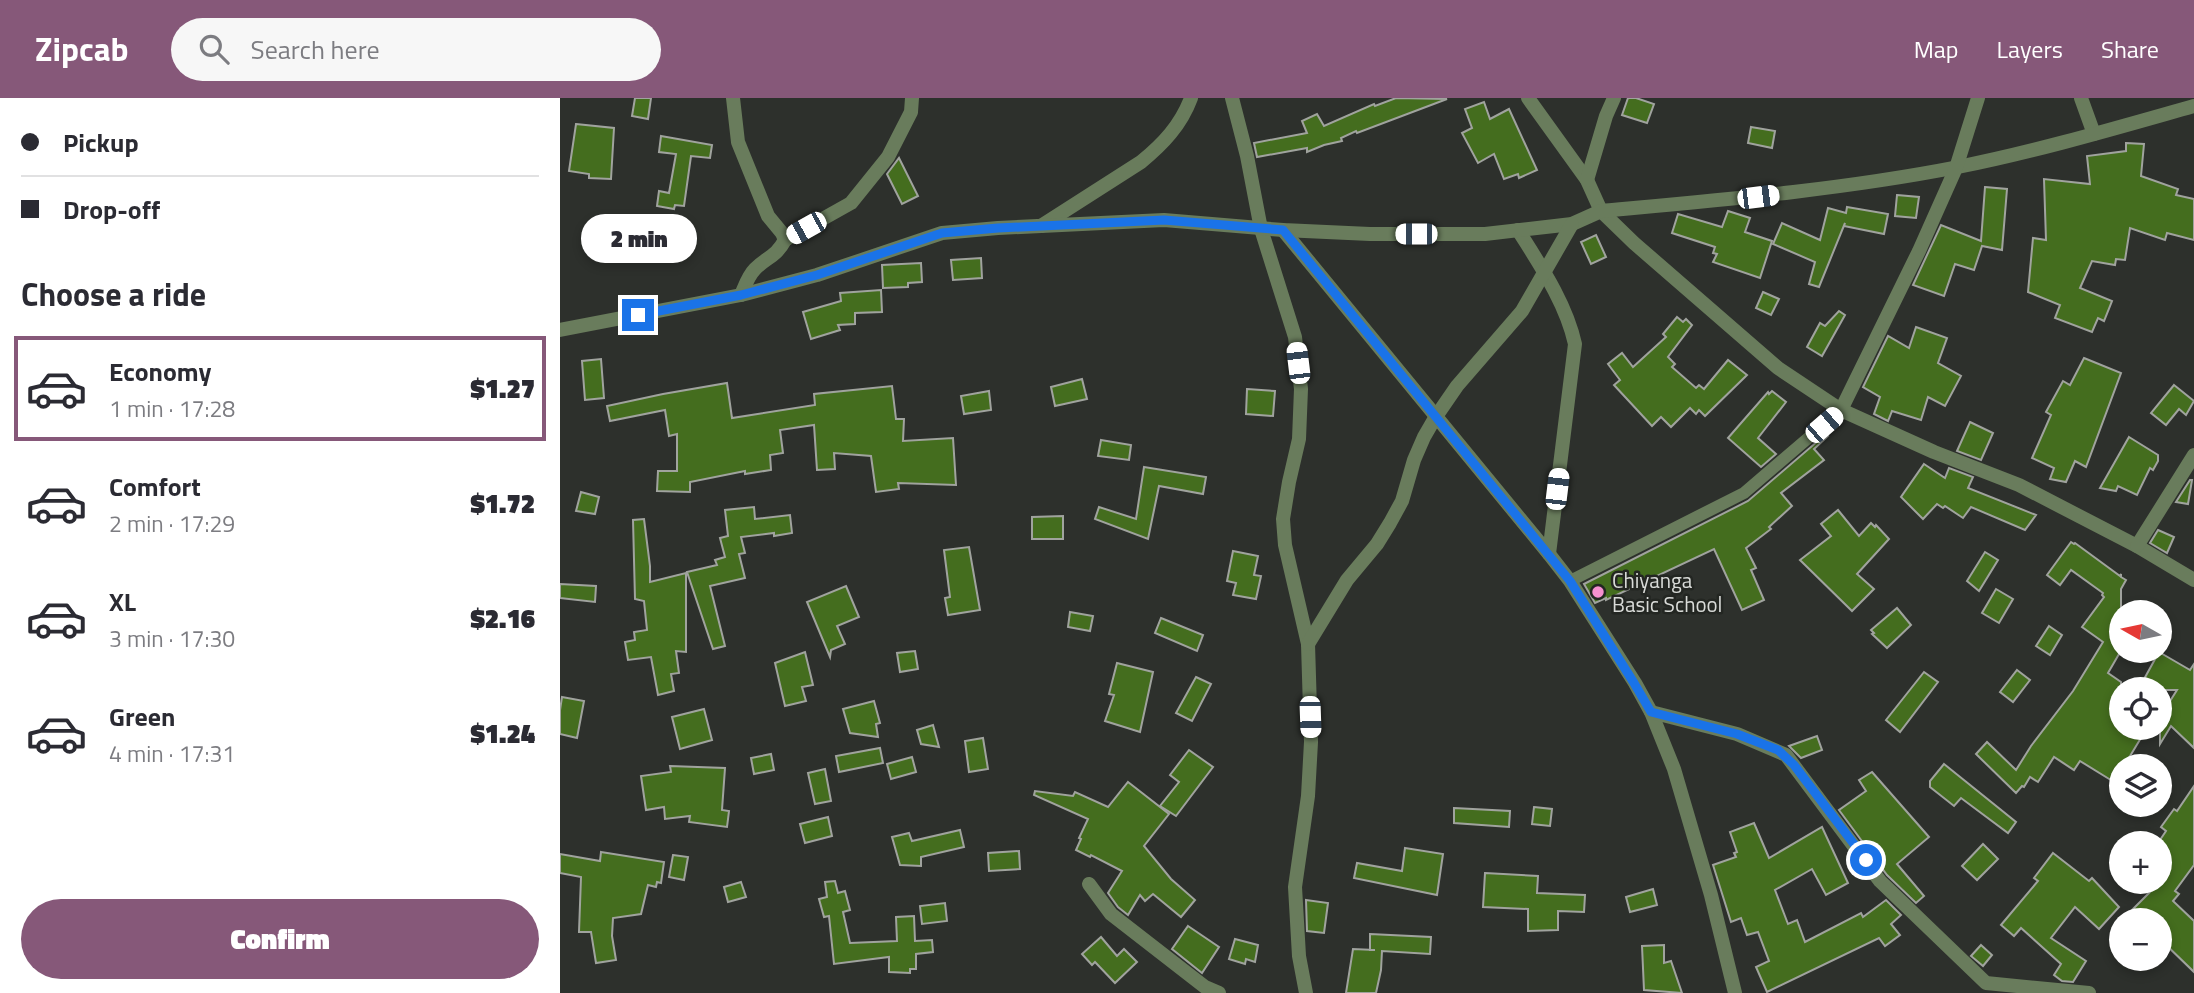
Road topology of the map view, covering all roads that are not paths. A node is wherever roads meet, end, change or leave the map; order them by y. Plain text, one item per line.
1 (733, 98) edge
2 (912, 98) edge
3 (1191, 98) edge
4 (1231, 98) edge
5 (1528, 98) edge
6 (1614, 98) edge
7 (1978, 98) edge
8 (2081, 98) edge
9 (2194, 106) edge
10 (2094, 134) junction
11 (1956, 168) junction
12 (1587, 180) junction
13 (1601, 211) junction
14 (1572, 224) junction
15 (1040, 227) junction
16 (1261, 229) junction
17 (1283, 230) junction
18 (1518, 230) junction
19 (785, 240) junction
20 (1544, 272) junction
21 (741, 295) junction
22 (560, 330) edge
23 (1841, 410) junction
24 (1435, 418) junction
25 (2194, 455) edge
26 (2137, 546) junction
27 (1549, 554) junction
28 (2194, 580) edge
29 (1570, 581) junction
30 (1308, 644) junction
31 (1651, 712) junction
32 (1089, 884) dead end
33 (1219, 993) edge
34 (1306, 993) edge
35 (1735, 993) edge
36 (2089, 993) edge

1 - 19 street
2 - 19 street
3 - 15 street
4 - 16 street
5 - 12 street
6 - 12 street
7 - 11 street
8 - 10 street
9 - 10 street
10 - 11 street
11 - 13 street
11 - 23 street
12 - 13 street
13 - 14 street
13 - 23 street
14 - 18 street
14 - 20 street
15 - 16 street
15 - 21 street
16 - 17 street
16 - 30 street
17 - 18 street
17 - 24 street
18 - 20 street
19 - 21 street
20 - 24 street
20 - 27 street
21 - 22 street
23 - 26 street
23 - 29 lane
24 - 27 street
24 - 30 street
25 - 26 street
26 - 28 street
27 - 29 street
29 - 31 street
30 - 34 street
31 - 35 street
31 - 36 street
32 - 33 street

